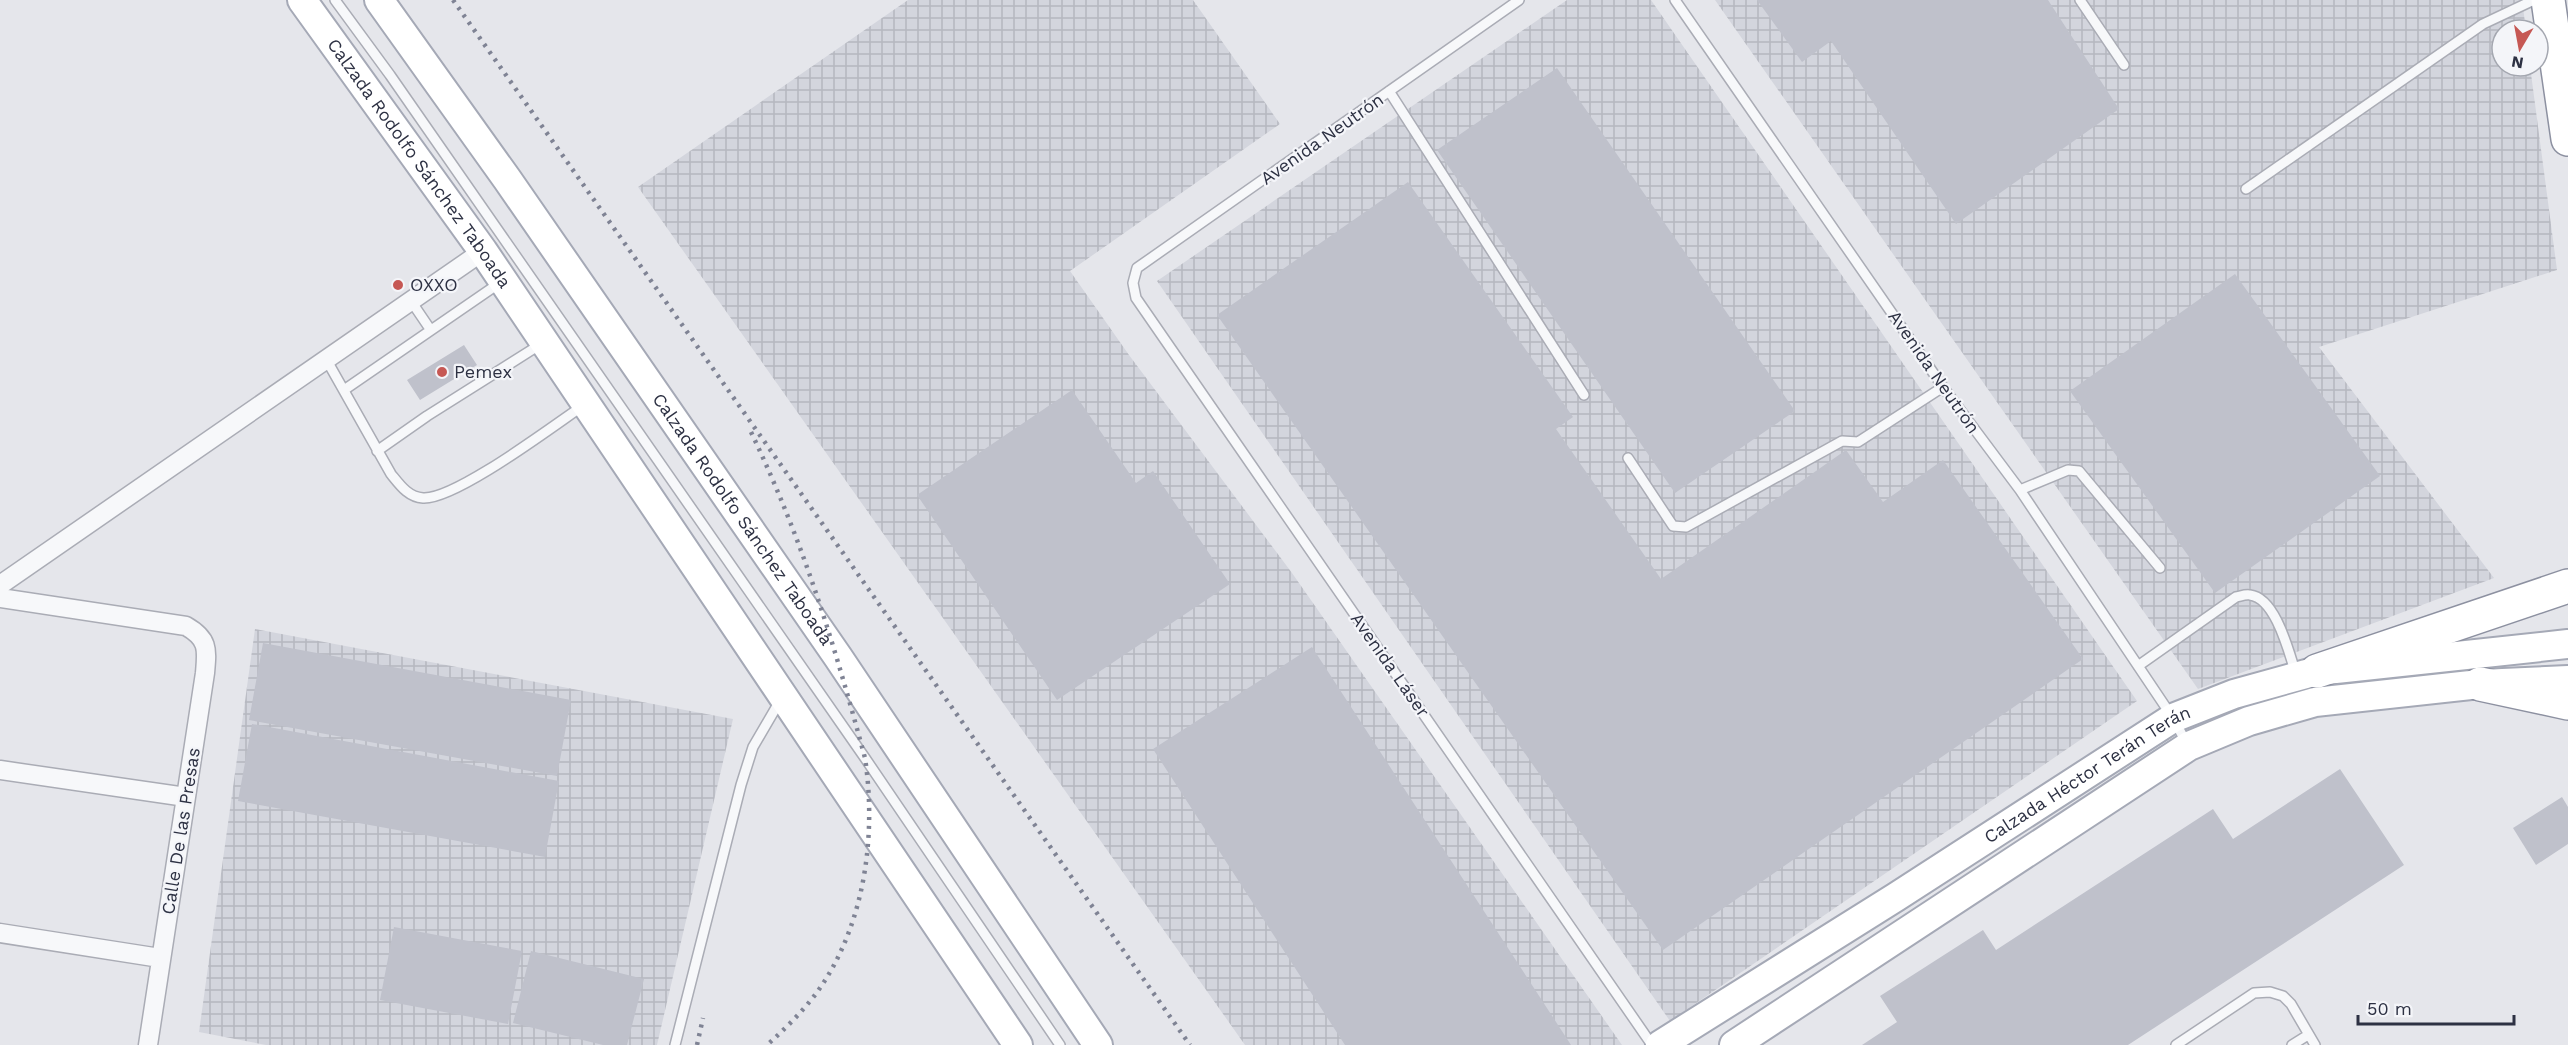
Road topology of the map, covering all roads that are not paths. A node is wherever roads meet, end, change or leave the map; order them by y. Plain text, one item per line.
1 (302, 0) edge
2 (335, 0) edge
3 (379, 0) edge
4 (1519, 0) edge
5 (1675, 0) edge
6 (2080, 0) edge
7 (2535, 0) edge
8 (2548, 0) edge
9 (2124, 65) dead end
10 (1389, 91) junction
11 (2568, 139) edge
12 (2246, 189) dead end
13 (483, 251) junction
14 (503, 280) junction
15 (1133, 283) joint
16 (411, 301) junction
17 (430, 330) junction
18 (544, 342) junction
19 (326, 359) junction
20 (1943, 387) junction
21 (344, 390) junction
22 (1584, 395) dead end
23 (586, 404) junction
24 (377, 452) junction
25 (1628, 458) dead end
26 (2020, 490) junction
27 (2160, 568) dead end
28 (0, 585) edge
29 (2568, 586) edge
30 (0, 598) edge
31 (2568, 644) edge
32 (2138, 666) junction
33 (2307, 674) junction
34 (2568, 680) edge
35 (2480, 684) junction
36 (783, 697) junction
37 (2568, 703) edge
38 (2173, 718) junction
39 (2189, 746) junction
40 (0, 770) edge
41 (186, 797) junction
42 (0, 933) edge
43 (160, 958) junction
44 (2308, 1035) junction
45 (147, 1045) edge
46 (675, 1045) edge
47 (1018, 1045) edge
48 (1060, 1045) edge
49 (1098, 1045) edge
50 (1652, 1045) edge
51 (1659, 1045) edge
52 (1734, 1045) edge
53 (2176, 1045) edge
54 (2292, 1045) edge
55 (2315, 1045) edge

1 - 13 main road, Calzada Rodolfo Sánchez Taboada
2 - 48 lane
3 - 49 main road, Calzada Rodolfo Sánchez Taboada
4 - 10 lane, Avenida Neutrón
5 - 20 lane, Avenida Neutrón
6 - 9 lane
7 - 12 lane
8 - 11 highway
10 - 15 lane, Avenida Neutrón
10 - 22 lane
13 - 14 main road, Calzada Rodolfo Sánchez Taboada
13 - 16 street
14 - 17 lane
14 - 18 main road, Calzada Rodolfo Sánchez Taboada
15 - 50 lane, Avenida Láser
16 - 17 lane
16 - 19 street
17 - 21 lane
18 - 23 main road, Calzada Rodolfo Sánchez Taboada
18 - 24 lane
19 - 21 lane
19 - 28 street
20 - 25 lane
20 - 26 lane, Avenida Neutrón
21 - 24 lane
23 - 24 lane
23 - 36 main road, Calzada Rodolfo Sánchez Taboada
26 - 27 lane
26 - 32 lane, Avenida Neutrón
29 - 33 highway
30 - 41 street, Calle De las Presas
31 - 33 main road, Calzada Héctor Terán Terán
32 - 33 lane
32 - 38 lane, Avenida Neutrón
33 - 38 main road, Calzada Héctor Terán Terán
34 - 35 main road, Calzada Héctor Terán Terán
35 - 37 highway
35 - 39 main road, Calzada Héctor Terán Terán
36 - 46 lane
36 - 47 main road, Calzada Rodolfo Sánchez Taboada
38 - 39 lane, Avenida Neutrón
38 - 51 main road, Calzada Héctor Terán Terán
39 - 52 main road, Calzada Héctor Terán Terán
40 - 41 street
41 - 43 street, Calle De las Presas
42 - 43 street
43 - 45 street, Calle De las Presas
44 - 53 lane
44 - 54 lane
44 - 55 lane

